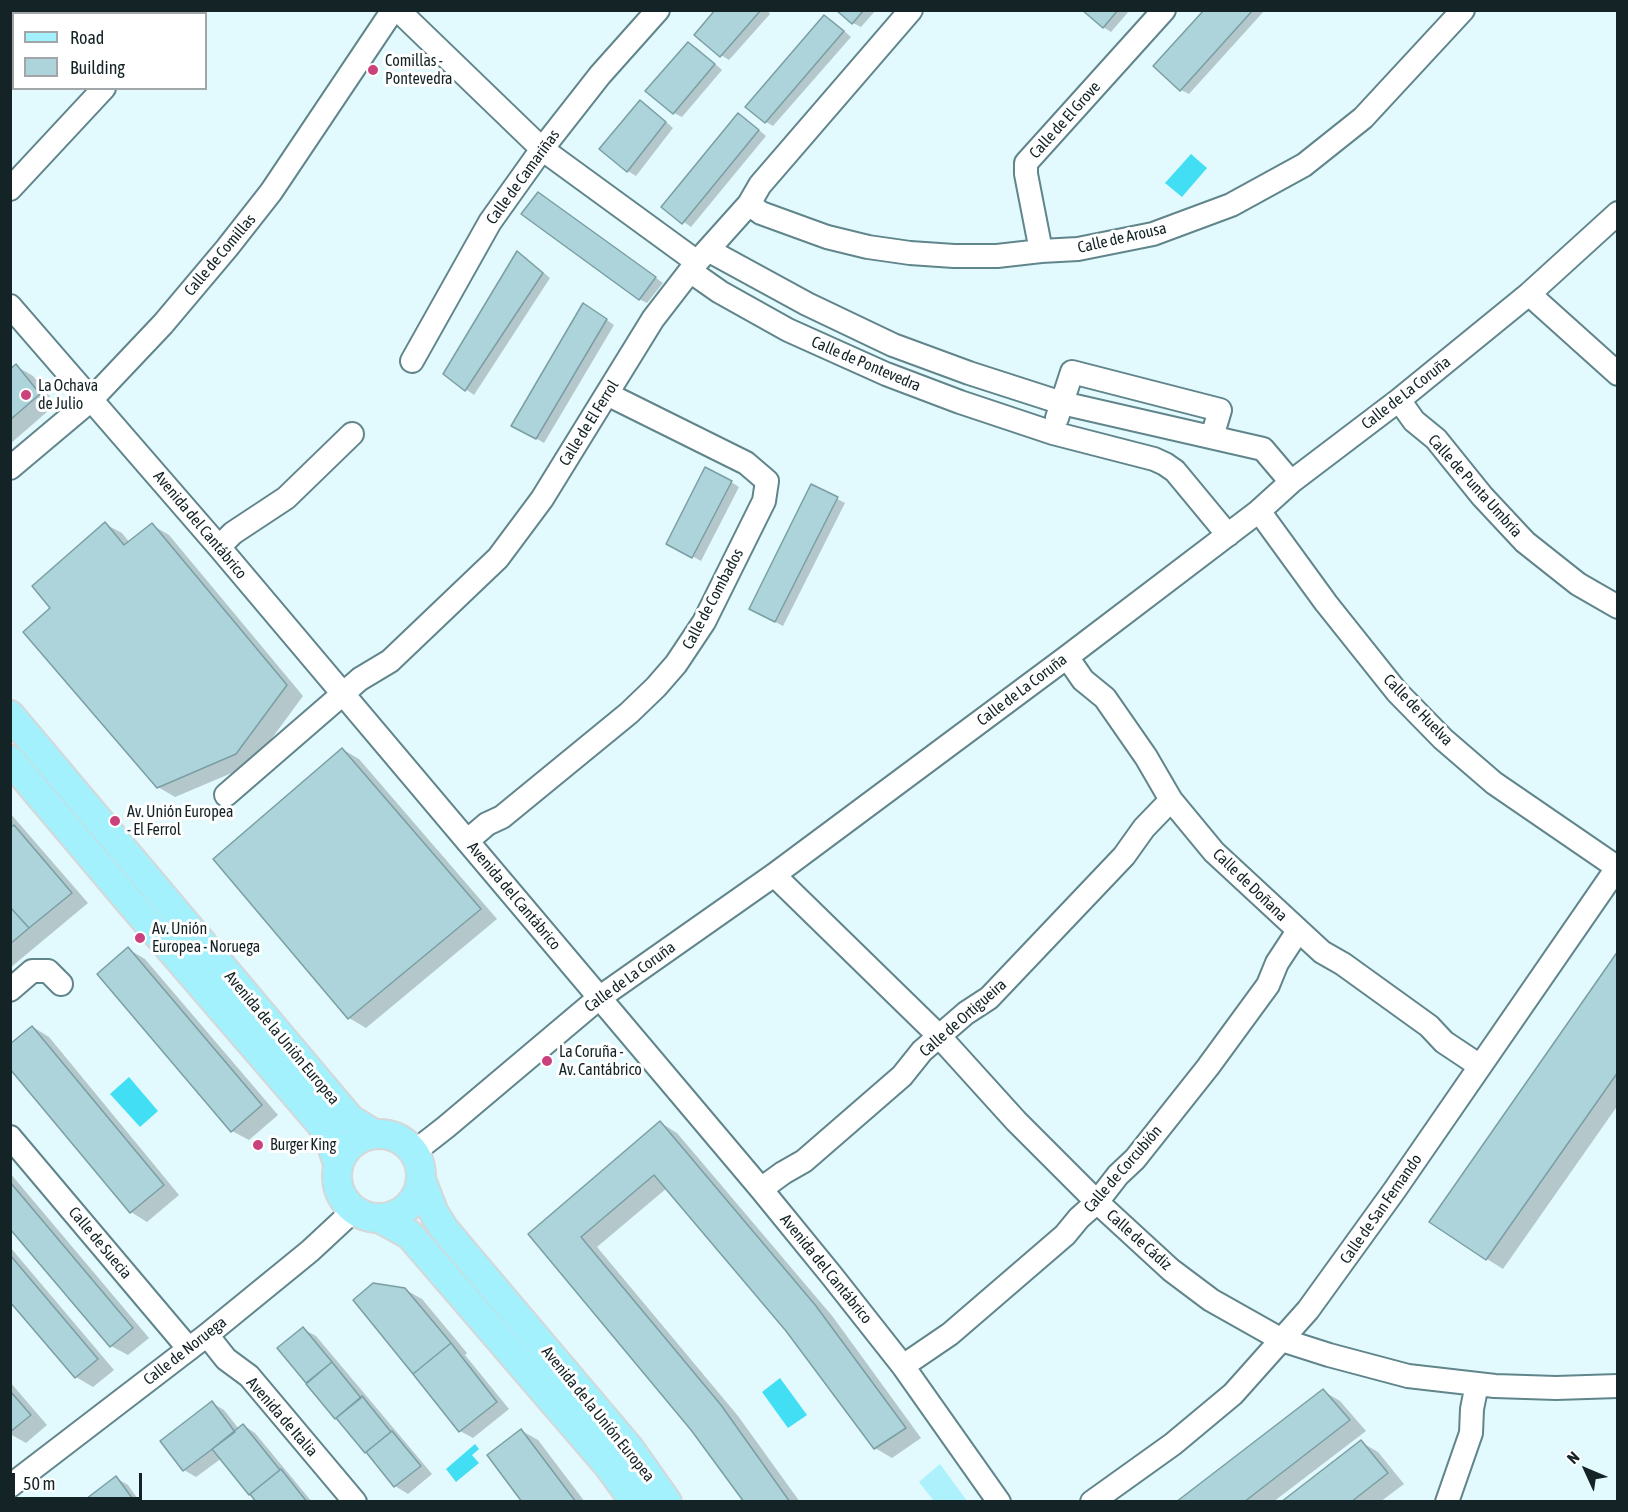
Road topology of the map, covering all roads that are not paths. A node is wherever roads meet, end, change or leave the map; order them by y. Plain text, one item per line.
1 (393, 10) edge
2 (398, 10) edge
3 (658, 10) edge
4 (912, 10) edge
5 (1164, 10) edge
6 (1463, 10) edge
7 (102, 90) edge
8 (542, 149) junction
9 (10, 189) edge
10 (749, 204) junction
11 (1617, 213) edge
12 (1041, 251) junction
13 (694, 266) junction
14 (1529, 294) junction
15 (10, 306) edge
16 (412, 361) dead end
17 (1617, 374) edge
18 (607, 394) junction
19 (92, 399) junction
20 (1399, 399) junction
21 (1062, 403) junction
22 (1053, 433) junction
23 (352, 434) dead end
24 (1212, 437) junction
25 (10, 468) edge
26 (1291, 482) junction
27 (1259, 511) junction
28 (1228, 535) junction
29 (219, 547) junction
30 (1617, 607) edge
31 (1068, 657) junction
32 (343, 694) junction
33 (10, 715) edge
34 (10, 760) edge
35 (226, 795) dead end
36 (1171, 800) junction
37 (467, 841) junction
38 (1617, 868) edge
39 (774, 875) junction
40 (1298, 931) junction
41 (61, 984) dead end
42 (10, 990) edge
43 (599, 998) junction
44 (939, 1036) junction
45 (1480, 1066) junction
46 (374, 1134) junction
47 (10, 1137) edge
48 (414, 1152) junction
49 (338, 1164) junction
50 (422, 1182) junction
51 (761, 1189) junction
52 (1097, 1202) junction
53 (353, 1211) junction
54 (381, 1219) junction
55 (207, 1335) junction
56 (1282, 1340) junction
57 (189, 1349) junction
58 (903, 1366) junction
59 (1477, 1384) junction
60 (1617, 1386) edge
61 (10, 1486) edge
62 (355, 1502) edge
63 (635, 1502) edge
64 (667, 1502) edge
65 (999, 1502) edge
66 (1092, 1502) edge
67 (1447, 1502) edge

1 - 19 street, Calle de Comillas
2 - 8 street, Calle de Pontevedra
3 - 8 street, Calle de Camariñas
4 - 10 street, Calle de El Ferrol
5 - 12 street, Calle de El Grove
6 - 12 street, Calle de Arousa
7 - 9 street
8 - 13 street, Calle de Pontevedra
8 - 16 street, Calle de Camariñas
10 - 12 street, Calle de Arousa
10 - 13 street, Calle de El Ferrol
11 - 14 street, Calle de La Coruña
13 - 18 street, Calle de El Ferrol
13 - 21 street, Calle de Pontevedra
13 - 22 street, Calle de Pontevedra
14 - 17 street
14 - 20 street, Calle de La Coruña
15 - 19 street, Avenida del Cantábrico
18 - 32 street, Calle de El Ferrol
18 - 37 street, Calle de Combados
19 - 25 street, Calle de Comillas
19 - 29 street, Avenida del Cantábrico
20 - 26 street, Calle de La Coruña
20 - 30 street, Calle de Punta Umbría
21 - 22 street
21 - 24 street, Calle de Pontevedra
21 - 24 street
22 - 28 street, Calle de Pontevedra
23 - 29 street
24 - 26 street, Calle de Pontevedra
26 - 27 street, Calle de La Coruña
27 - 28 street, Calle de La Coruña
27 - 38 street, Calle de Huelva
28 - 31 street, Calle de La Coruña
29 - 32 street, Avenida del Cantábrico
31 - 36 street, Calle de Doñana
31 - 39 street, Calle de La Coruña
32 - 35 street, Calle de El Ferrol
32 - 37 street, Avenida del Cantábrico
33 - 46 main road, Avenida de la Unión Europea
34 - 49 main road, Avenida de la Unión Europea
36 - 40 street, Calle de Doñana
36 - 44 street, Calle de Ortigueira
37 - 43 street, Avenida del Cantábrico
38 - 45 street, Calle de San Fernando
39 - 43 street, Calle de La Coruña
39 - 44 street, Calle de Cádiz
40 - 45 street, Calle de Doñana
40 - 52 street, Calle de Corcubión
41 - 42 street
43 - 48 street, Calle de La Coruña
43 - 51 street, Avenida del Cantábrico
44 - 51 street, Calle de Ortigueira
44 - 52 street, Calle de Cádiz
45 - 56 street, Calle de San Fernando
46 - 48 main road
46 - 49 main road
47 - 57 street, Calle de Suecia
48 - 50 main road
49 - 53 main road
50 - 54 main road
50 - 64 main road, Avenida de la Unión Europea
51 - 58 street, Avenida del Cantábrico
52 - 56 street, Calle de Cádiz
52 - 58 street, Calle de Corcubión
53 - 54 main road
53 - 55 street, Calle de Noruega
54 - 63 main road, Avenida de la Unión Europea
55 - 57 street, Calle de Noruega
55 - 62 street, Avenida de Italia
56 - 59 street, Calle de Cádiz
56 - 66 street, Calle de San Fernando
57 - 61 street, Calle de Noruega
58 - 65 street, Avenida del Cantábrico
59 - 60 street, Calle de Cádiz
59 - 67 street

